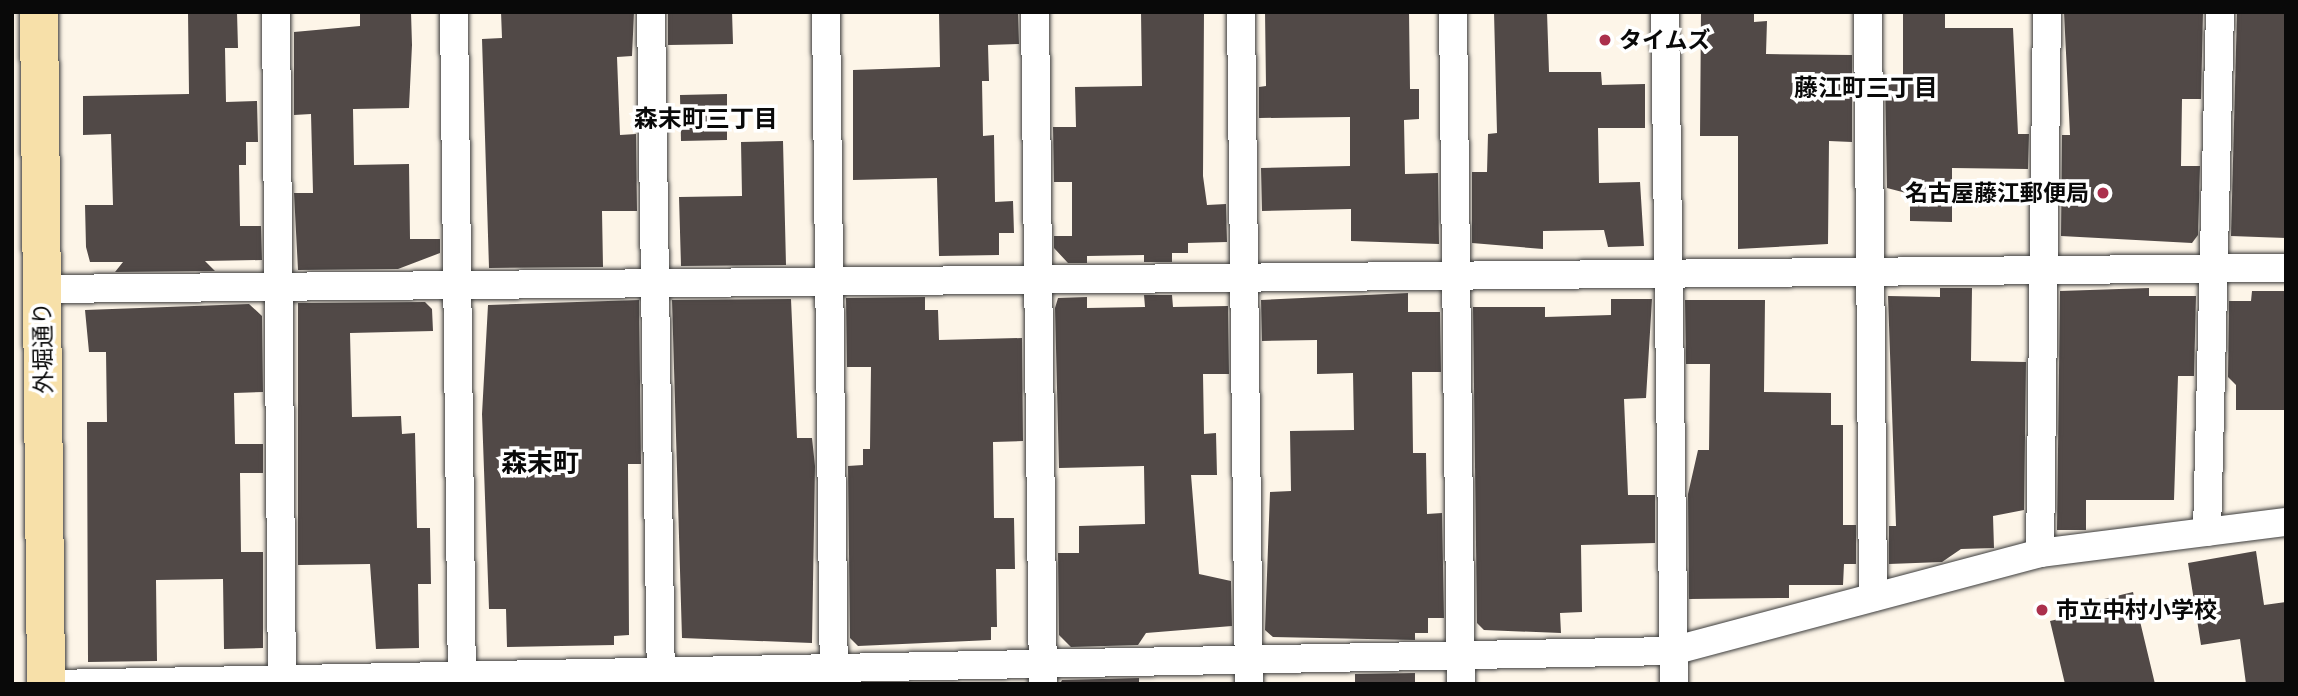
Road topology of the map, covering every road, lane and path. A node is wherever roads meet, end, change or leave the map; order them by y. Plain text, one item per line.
1 (39, 12) edge
2 (276, 12) edge
3 (454, 12) edge
4 (650, 12) edge
5 (826, 12) edge
6 (1035, 12) edge
7 (1241, 12) edge
8 (1453, 12) edge
9 (1665, 12) edge
10 (1868, 12) edge
11 (2048, 12) edge
12 (2220, 12) edge
13 (2044, 267) junction
14 (2213, 268) junction
15 (2286, 268) edge
16 (1870, 270) junction
17 (1668, 272) junction
18 (1456, 274) junction
19 (1244, 277) junction
20 (1039, 279) junction
21 (829, 281) junction
22 (652, 283) junction
23 (457, 285) junction
24 (279, 286) junction
25 (42, 289) junction
26 (2286, 523) edge
27 (2207, 532) junction
28 (2040, 552) junction
29 (1873, 597) junction
30 (1672, 651) junction
31 (1461, 652) junction
32 (1249, 670) edge
33 (1043, 673) edge
34 (834, 675) edge
35 (661, 677) edge
36 (462, 679) edge
37 (282, 681) edge
38 (46, 684) edge
39 (53, 684) edge
40 (1461, 684) edge
41 (1674, 684) edge

1 - 25 main road, 外堀通り
2 - 24 street
3 - 23 street
4 - 22 street
5 - 21 street
6 - 20 street
7 - 19 street
8 - 18 street
9 - 17 street
10 - 16 street
11 - 13 street
12 - 14 street
13 - 14 street
13 - 16 street
13 - 28 street
14 - 15 street
14 - 27 street
16 - 17 street
16 - 29 street
17 - 18 street
17 - 30 street
18 - 19 street
18 - 31 street
19 - 20 street
19 - 32 street
20 - 21 street
20 - 33 street
21 - 22 street
21 - 34 street
22 - 23 street
22 - 35 street
23 - 24 street
23 - 36 street
24 - 25 street
24 - 37 street
25 - 38 main road, 外堀通り
26 - 27 street
27 - 28 street
28 - 29 street
29 - 30 street
30 - 31 street
30 - 41 street
31 - 32 street
31 - 40 street
32 - 33 street
33 - 34 street
34 - 35 street
35 - 36 street
36 - 37 street
37 - 39 street

